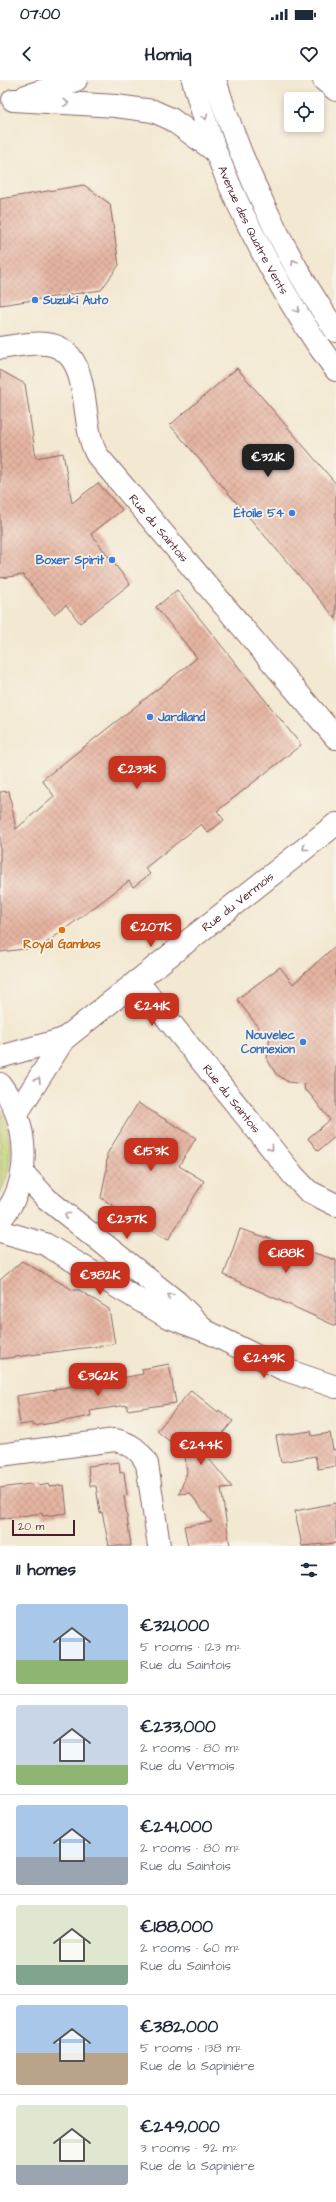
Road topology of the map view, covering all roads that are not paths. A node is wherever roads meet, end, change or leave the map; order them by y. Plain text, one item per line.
1 (76, 80) edge
2 (193, 80) edge
3 (215, 80) edge
4 (324, 80) edge
5 (336, 90) edge
6 (7, 100) edge
7 (215, 151) junction
8 (315, 300) junction
9 (336, 312) edge
10 (336, 331) edge
11 (0, 348) edge
12 (336, 370) edge
13 (336, 738) edge
14 (336, 824) edge
15 (137, 981) junction
16 (64, 1039) junction
17 (0, 1057) edge
18 (0, 1084) edge
19 (17, 1113) junction
20 (22, 1172) junction
21 (336, 1205) edge
22 (0, 1220) edge
23 (0, 1231) edge
24 (208, 1332) junction
25 (336, 1387) edge
26 (0, 1455) edge
27 (159, 1546) edge

1 - 6 street
2 -> 7 street, Avenue des Quatre Vents
8 -> 3 street, Avenue des Quatre Vents
4 - 5 street
6 -> 7 street
7 -> 12 street, Avenue des Quatre Vents
8 - 9 street
8 - 10 street, Avenue des Quatre Vents
11 - 13 street, Rue du Saintois
14 -> 15 street, Rue du Vermois
15 - 16 street, Rue du Vermois
15 -> 21 street, Rue du Saintois
16 - 17 street, Rue du Vermois
19 -> 16 street, Rue du Vermois
18 - 19 street
19 - 20 street
20 - 22 street
24 -> 20 street
23 - 24 street
24 - 25 street
26 - 27 street

